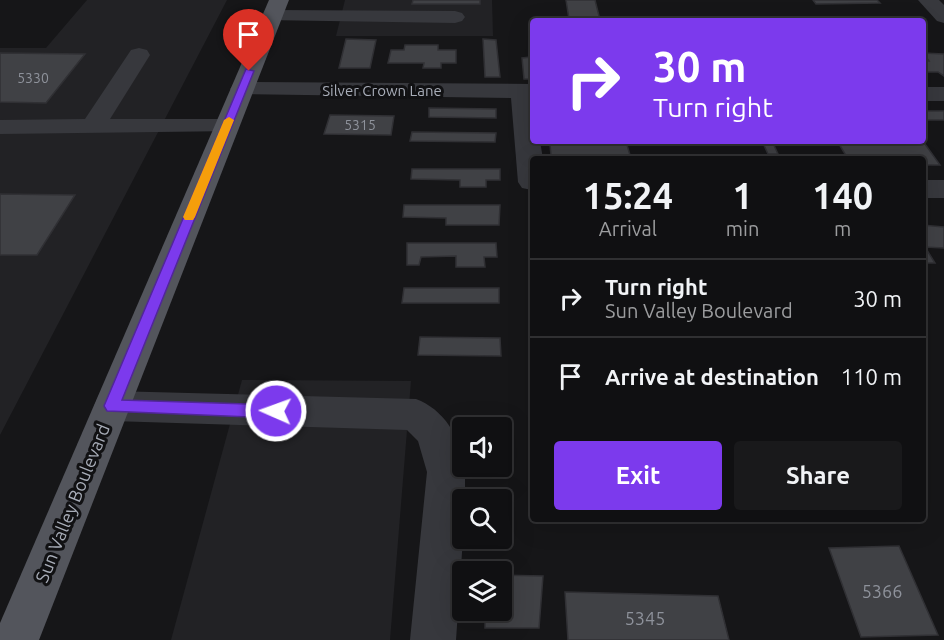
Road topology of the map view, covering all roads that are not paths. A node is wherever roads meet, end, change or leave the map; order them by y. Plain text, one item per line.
1 (928, 0) edge
2 (275, 8) edge
3 (372, 8) edge
4 (455, 17) dead end
5 (944, 17) edge
6 (139, 55) dead end
7 (242, 89) junction
8 (527, 91) edge
9 (926, 93) edge
10 (944, 94) edge
11 (93, 126) junction
12 (227, 126) junction
13 (0, 127) edge
14 (531, 156) edge
15 (926, 189) edge
16 (944, 189) edge
17 (112, 406) junction
18 (16, 640) edge
19 (433, 640) edge

1 - 5 street
2 - 3 street
2 - 7 main road, Sun Valley Boulevard
3 - 4 street
6 - 11 street
7 - 8 street, Silver Crown Lane
7 - 12 main road, Sun Valley Boulevard
8 - 14 street, Silver Crown Lane
9 - 10 street
11 - 12 street
11 - 13 street
12 - 17 main road, Sun Valley Boulevard
15 - 16 street
17 - 18 main road, Sun Valley Boulevard
17 - 19 street

